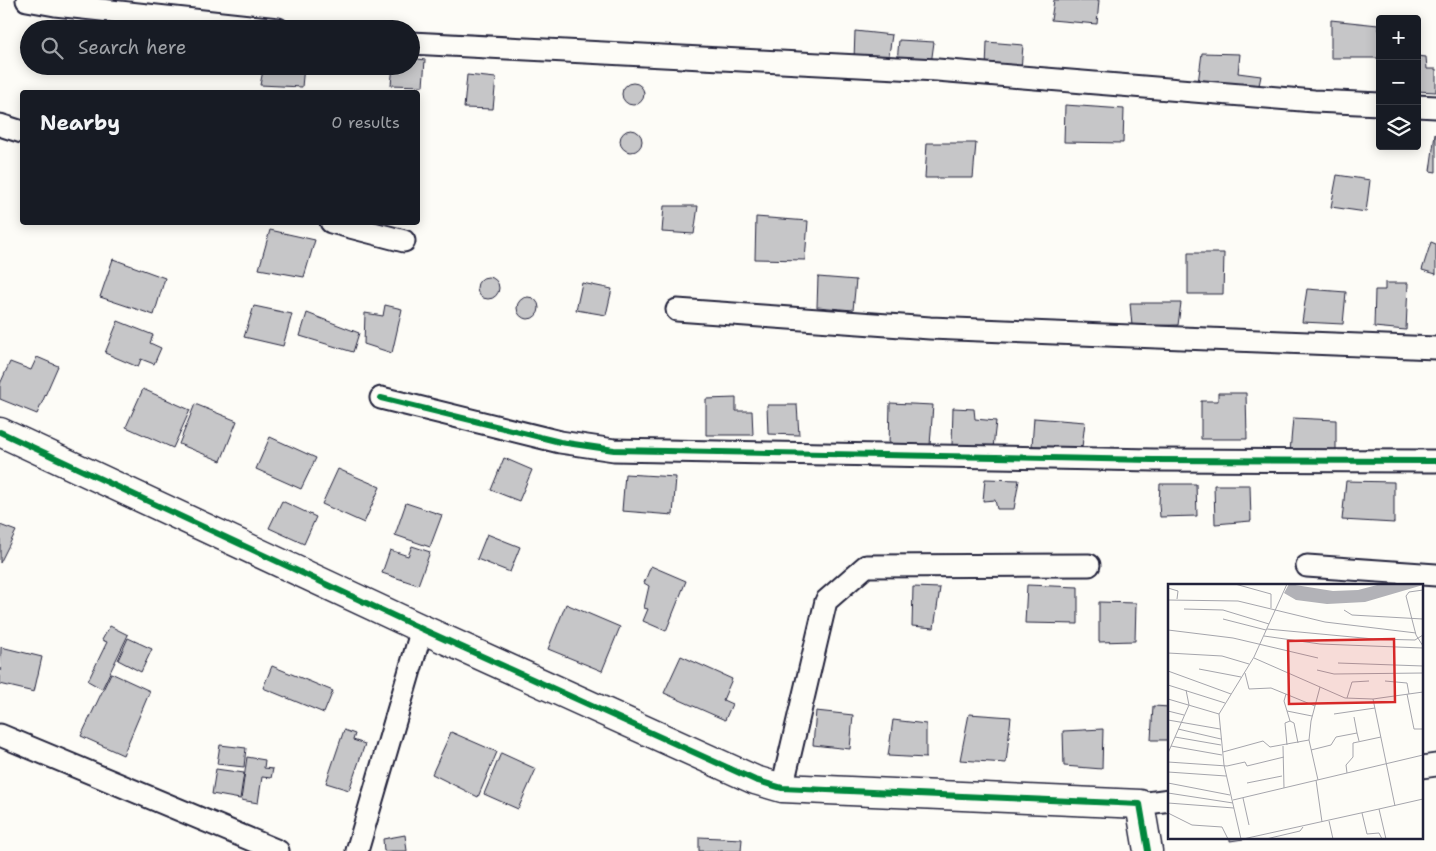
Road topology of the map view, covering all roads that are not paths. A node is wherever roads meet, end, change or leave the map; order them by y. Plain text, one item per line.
1 (27, 0) edge
2 (194, 20) edge
3 (420, 43) edge
4 (1376, 104) edge
5 (1421, 106) edge
6 (1436, 107) edge
7 (0, 125) edge
8 (20, 131) edge
9 (343, 225) edge
10 (404, 241) dead end
11 (677, 310) dead end
12 (1436, 348) edge
13 (381, 398) dead end
14 (0, 432) edge
15 (1436, 461) edge
16 (1089, 565) dead end
17 (1307, 566) dead end
18 (1436, 575) edge
19 (422, 629) junction
20 (0, 735) edge
21 (782, 788) junction
22 (1168, 800) edge
23 (1140, 804) junction
24 (278, 851) edge
25 (357, 851) edge
26 (1148, 851) edge

1 - 2 street
3 - 4 street
5 - 6 street
7 - 8 street
9 - 10 street
11 - 12 street
13 - 15 street
14 - 19 street
16 - 21 street
17 - 18 street
19 - 21 street
19 - 25 street
20 - 24 street
21 - 23 street
22 - 23 street
23 - 26 street

